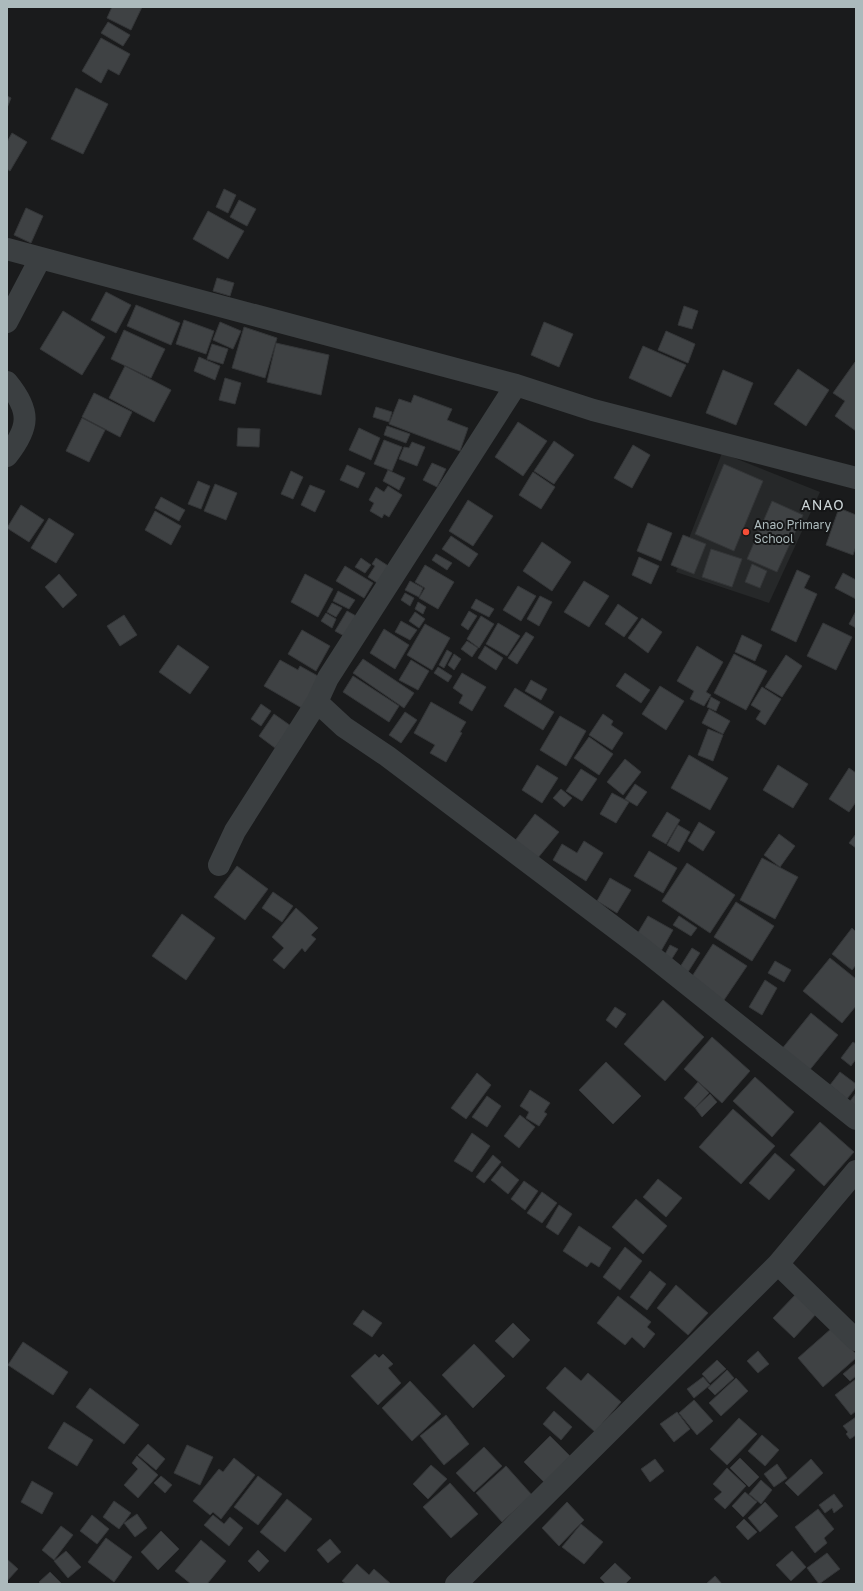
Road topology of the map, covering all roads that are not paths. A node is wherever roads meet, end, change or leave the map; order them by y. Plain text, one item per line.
1 (7, 249) edge
2 (40, 259) junction
3 (7, 322) edge
4 (7, 382) edge
5 (516, 385) junction
6 (7, 456) edge
7 (856, 478) edge
8 (317, 702) junction
9 (219, 865) dead end
10 (856, 1119) edge
11 (856, 1171) edge
12 (778, 1264) junction
13 (856, 1340) edge
14 (462, 1582) edge

1 - 2 street
2 - 3 street
2 - 5 street
4 - 6 street
5 - 7 street
5 - 8 street
8 - 9 street
8 - 10 street
11 - 12 street
12 - 13 street
12 - 14 street

